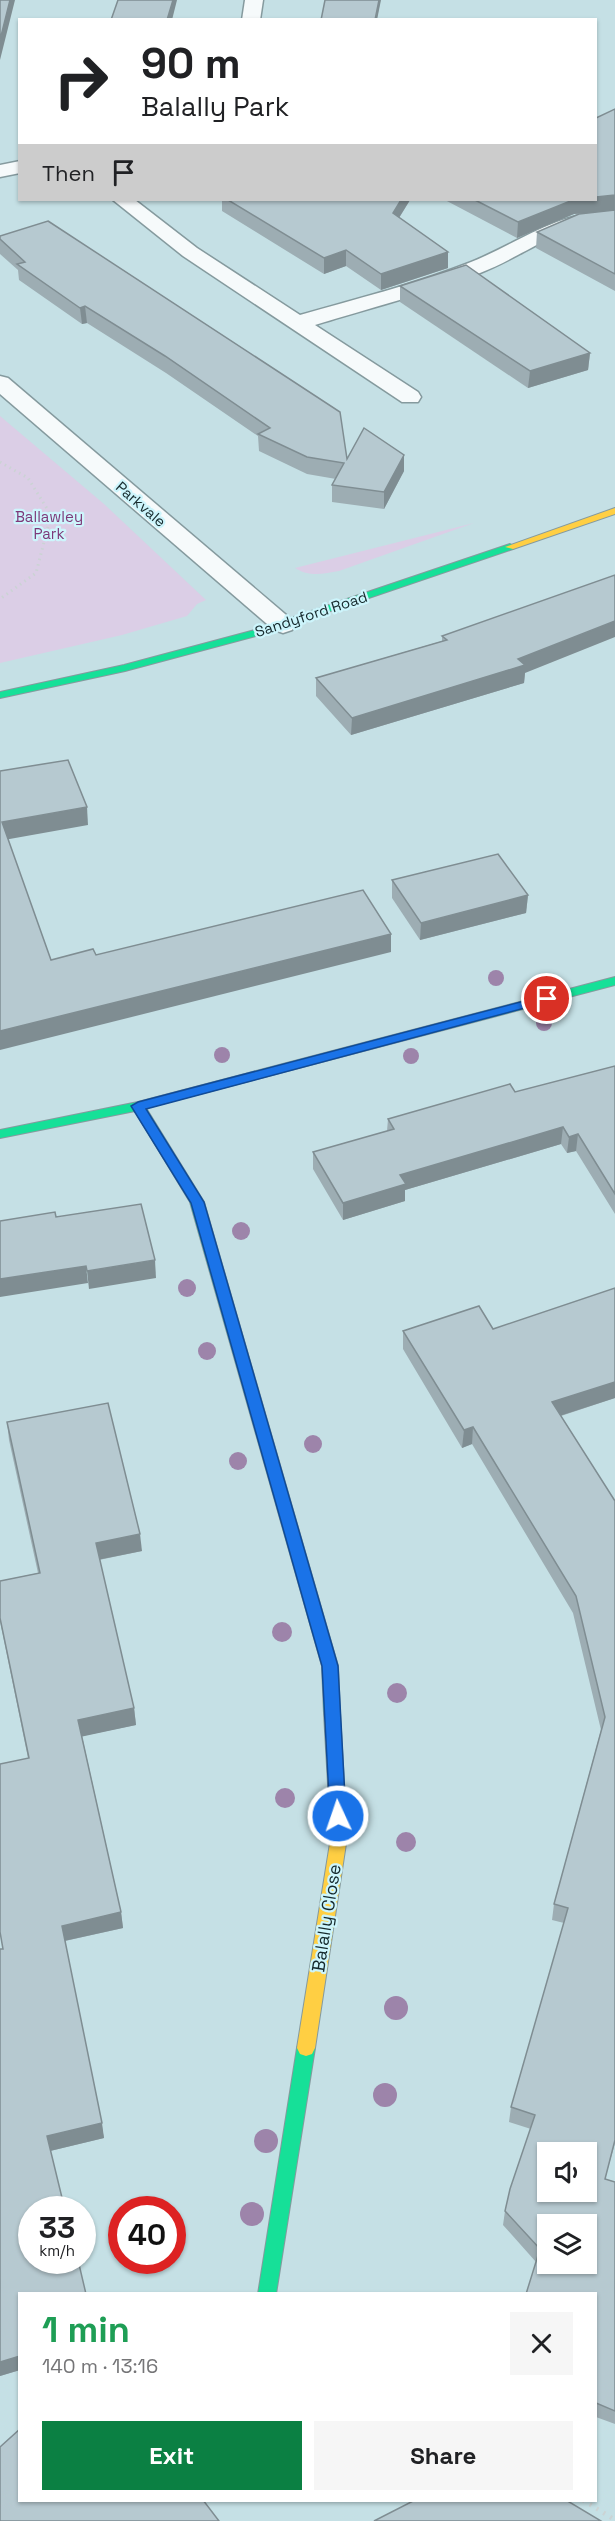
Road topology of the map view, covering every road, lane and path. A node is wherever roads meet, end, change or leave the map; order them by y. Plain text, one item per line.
1 (254, 0) edge
2 (251, 18) edge
3 (18, 167) edge
4 (0, 171) edge
5 (124, 201) edge
6 (615, 218) edge
7 (297, 323) junction
8 (0, 383) edge
9 (410, 397) dead end
10 (0, 462) edge
11 (615, 511) edge
12 (0, 599) edge
13 (282, 625) junction
14 (0, 695) edge
15 (615, 981) edge
16 (138, 1106) junction
17 (0, 1134) edge
18 (267, 2292) edge
19 (586, 2502) edge
20 (615, 2520) edge

1 - 2 street
3 - 4 street
5 - 7 street
6 - 7 street
7 - 9 street
8 - 13 street, Parkvale
10 - 12 path
11 - 13 street, Sandyford Road
13 - 14 street, Sandyford Road
15 - 16 street
16 - 17 street
16 - 18 street, Balally Close
19 - 20 path

